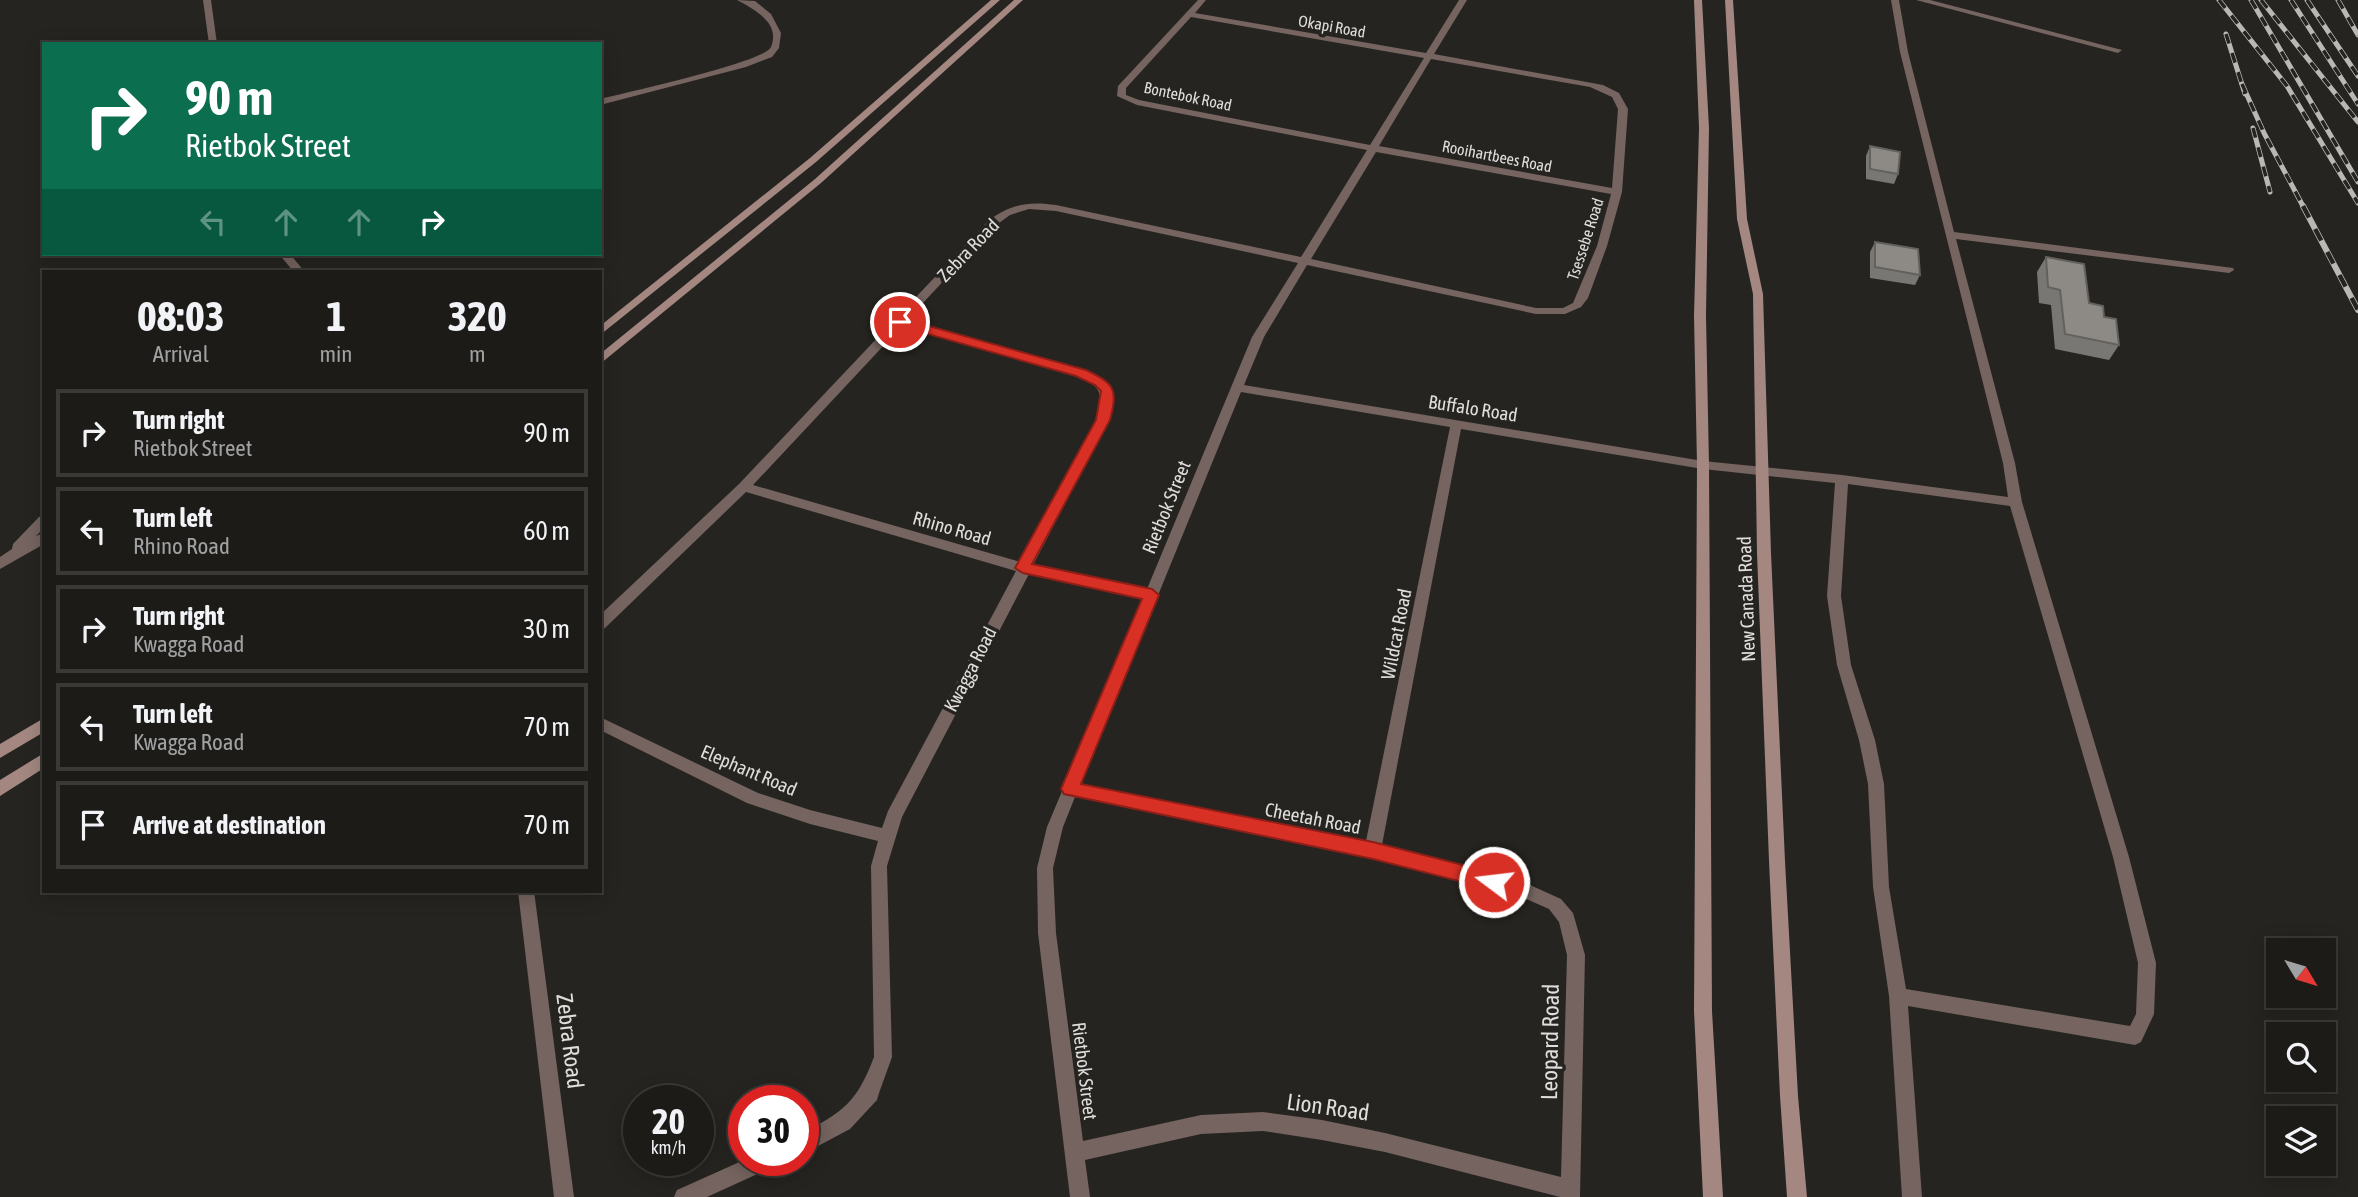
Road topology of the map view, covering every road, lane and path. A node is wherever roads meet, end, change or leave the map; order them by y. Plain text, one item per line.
1 (207, 0) edge
2 (741, 0) edge
3 (996, 0) edge
4 (1019, 0) edge
5 (1202, 0) edge
6 (1463, 0) edge
7 (1698, 0) edge
8 (1729, 0) edge
9 (1895, 0) edge
10 (1920, 0) edge
11 (1189, 13) junction
12 (214, 42) edge
13 (2118, 50) dead end
14 (1428, 57) junction
15 (602, 101) edge
16 (1372, 149) junction
17 (1617, 192) junction
18 (1952, 235) junction
19 (286, 256) edge
20 (1303, 263) junction
21 (298, 270) edge
22 (2229, 270) dead end
23 (900, 322) junction
24 (602, 330) edge
25 (602, 358) edge
26 (1236, 387) junction
27 (1456, 425) junction
28 (1703, 465) junction
29 (1763, 473) junction
30 (1842, 479) junction
31 (744, 487) junction
32 (2015, 502) junction
33 (42, 522) edge
34 (42, 539) edge
35 (5, 560) edge
36 (1023, 568) junction
37 (1152, 595) junction
38 (602, 623) edge
39 (602, 724) edge
40 (42, 725) edge
41 (0, 752) edge
42 (42, 760) edge
43 (0, 789) edge
44 (1070, 789) junction
45 (888, 836) junction
46 (1373, 850) junction
47 (526, 893) edge
48 (1546, 898) joint
49 (1898, 996) junction
50 (819, 1135) edge
51 (1076, 1152) junction
52 (731, 1176) edge
53 (1570, 1193) edge
54 (564, 1197) edge
55 (684, 1197) edge
56 (1080, 1197) edge
57 (1713, 1197) edge
58 (1797, 1197) edge
59 (1912, 1197) edge

1 - 12 street
2 - 15 street
3 - 24 main road
4 - 25 main road
5 - 11 street, Bontebok Road
6 - 14 street, Rietbok Street
7 - 28 main road
8 - 29 main road, New Canada Road
9 - 18 street
10 - 13 street
11 - 14 street, Okapi Road
11 - 16 street, Bontebok Road
14 - 16 street, Rietbok Street
14 - 17 street, Tsessebe Road
16 - 17 street, Rooihartbees Road
16 - 20 street, Rietbok Street
17 - 20 street, Tsessebe Road
18 - 22 street
18 - 32 street
19 - 21 street
20 - 23 street, Zebra Road
20 - 26 street, Rietbok Street
23 - 31 street, Zebra Road
23 - 36 street, Kwagga Road
26 - 27 street, Buffalo Road
26 - 37 street, Rietbok Street
27 - 28 street, Buffalo Road
27 - 46 street, Wildcat Road
28 - 29 street, Buffalo Road
28 - 57 main road
29 - 30 street, Buffalo Road
29 - 58 main road, New Canada Road
30 - 32 street, Buffalo Road
30 - 49 street
31 - 36 street, Rhino Road
31 - 38 street, Zebra Road
32 - 49 street
33 - 35 street
34 - 35 street
36 - 37 street, Rhino Road
36 - 45 street, Kwagga Road
37 - 44 street, Rietbok Street
39 - 45 street, Elephant Road
40 - 41 main road
42 - 43 main road
44 - 46 street, Cheetah Road
44 - 51 street, Rietbok Street
45 - 50 street, Kwagga Road
46 - 48 street, Cheetah Road
47 - 54 street, Zebra Road
48 - 53 street, Leopard Road
49 - 59 street
51 - 53 street, Lion Road
51 - 56 street, Rietbok Street
52 - 55 street

